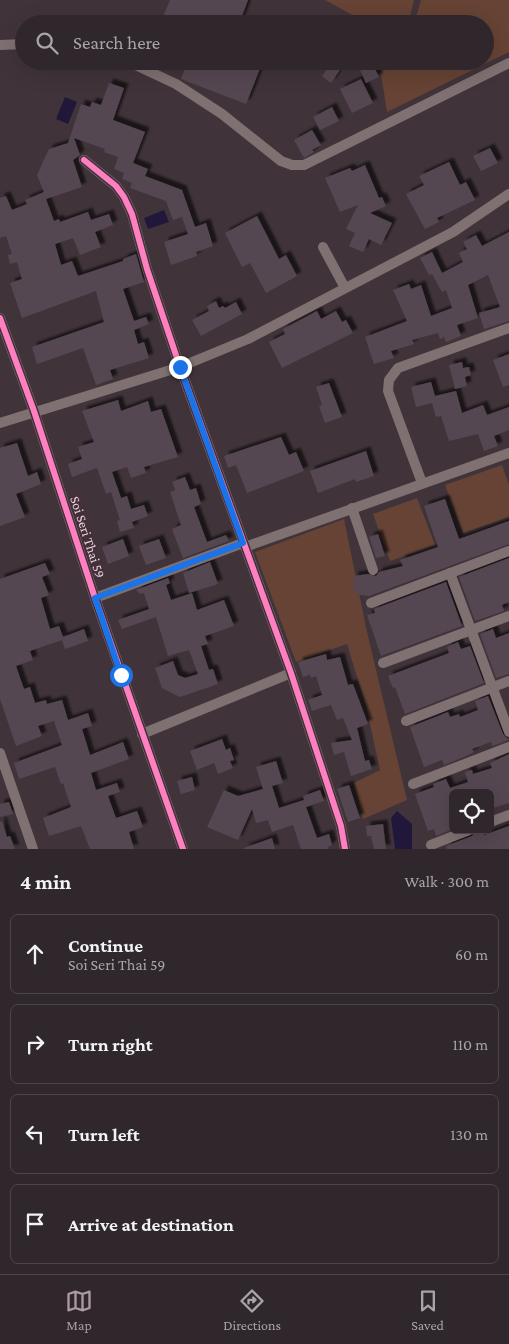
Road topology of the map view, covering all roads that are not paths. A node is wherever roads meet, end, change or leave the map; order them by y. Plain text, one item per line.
1 (15, 44) edge
2 (0, 45) edge
3 (509, 62) edge
4 (146, 70) edge
5 (493, 70) edge
6 (494, 70) edge
7 (84, 160) dead end
8 (509, 194) edge
9 (324, 247) dead end
10 (345, 288) junction
11 (0, 318) edge
12 (509, 328) edge
13 (180, 367) junction
14 (34, 411) junction
15 (0, 423) edge
16 (509, 454) edge
17 (422, 483) junction
18 (352, 508) junction
19 (244, 545) junction
20 (509, 551) edge
21 (373, 570) dead end
22 (450, 573) junction
23 (95, 598) junction
24 (371, 603) dead end
25 (509, 616) edge
26 (471, 630) junction
27 (383, 663) dead end
28 (291, 673) junction
29 (509, 681) edge
30 (492, 687) junction
31 (406, 721) dead end
32 (509, 732) edge
33 (142, 734) junction
34 (509, 748) edge
35 (0, 753) edge
36 (413, 784) dead end
37 (509, 815) edge
38 (494, 821) edge
39 (458, 834) edge
40 (431, 844) dead end
41 (33, 849) edge
42 (183, 849) edge
43 (345, 849) edge

1 - 2 street
3 - 6 street
4 - 5 street
7 - 13 street
8 - 10 street
9 - 10 street
10 - 13 street
11 - 14 street, Soi Seri Thai 59
12 - 17 street
13 - 14 street
13 - 19 street
14 - 15 street
14 - 23 street, Soi Seri Thai 59
16 - 17 street
17 - 18 street
18 - 19 street
18 - 21 street
19 - 23 street
19 - 28 street
20 - 22 street
22 - 24 street
22 - 26 street
23 - 33 street, Soi Seri Thai 59
25 - 26 street
26 - 27 street
26 - 30 street
28 - 33 street
28 - 43 street
29 - 30 street
30 - 31 street
30 - 32 street
33 - 42 street, Soi Seri Thai 59
34 - 36 street
35 - 41 street
37 - 38 street
39 - 40 street

